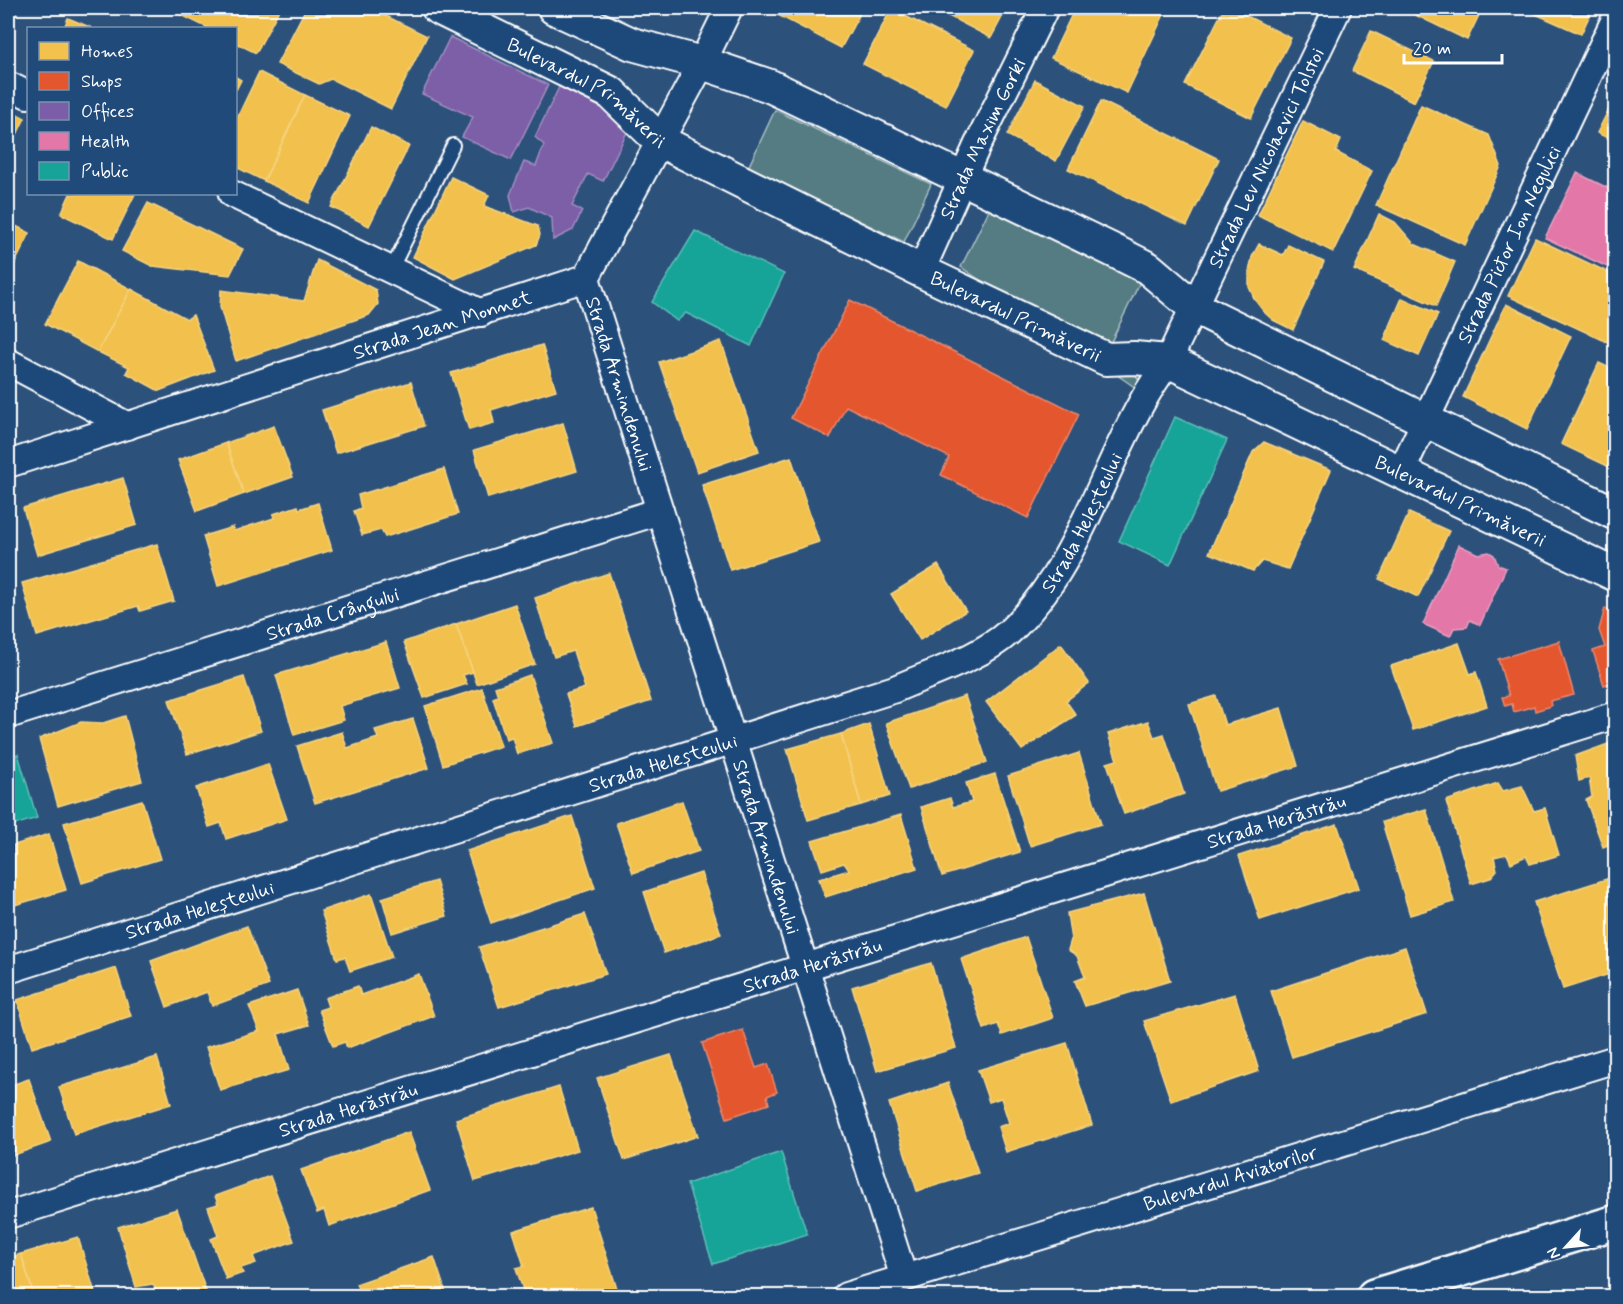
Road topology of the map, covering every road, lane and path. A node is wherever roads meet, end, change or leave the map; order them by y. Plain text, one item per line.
1 (438, 8) edge
2 (554, 8) edge
3 (729, 8) edge
4 (1045, 8) edge
5 (1338, 8) edge
6 (1616, 16) edge
7 (702, 63) junction
8 (8, 85) edge
9 (27, 94) edge
10 (660, 141) junction
11 (453, 145) dead end
12 (963, 180) junction
13 (234, 195) edge
14 (391, 270) junction
15 (921, 271) junction
16 (586, 278) junction
17 (1194, 307) junction
18 (481, 313) junction
19 (1168, 361) junction
20 (8, 362) edge
21 (1425, 422) junction
22 (128, 426) junction
23 (8, 464) edge
24 (1401, 472) junction
25 (660, 511) junction
26 (1616, 514) edge
27 (1616, 575) edge
28 (8, 715) edge
29 (1616, 715) edge
30 (732, 740) junction
31 (805, 968) junction
32 (8, 970) edge
33 (1616, 1059) edge
34 (8, 1215) edge
35 (1616, 1222) edge
36 (904, 1278) junction
37 (846, 1296) edge
38 (1374, 1296) edge

1 - 10 street, Bulevardul Primăverii
2 - 7 street
3 - 7 street
4 - 12 street, Strada Maxim Gorki
5 - 17 street, Strada Lev Nicolaevici Tolstoi
6 - 21 street, Strada Pictor Ion Negulici
7 - 10 street
7 - 12 street
8 - 9 street
10 - 15 street, Bulevardul Primăverii
10 - 16 street
11 - 14 lane
12 - 15 street, Strada Maxim Gorki
12 - 17 street
13 - 14 street
14 - 18 street
15 - 19 street, Bulevardul Primăverii
16 - 18 street, Strada Jean Monnet
16 - 25 street, Strada Armindenului
17 - 19 street, Strada Lev Nicolaevici Tolstoi
17 - 21 street
18 - 22 street, Strada Jean Monnet
19 - 24 street, Bulevardul Primăverii
19 - 30 street, Strada Heleșteului
20 - 22 street
21 - 24 street, Strada Pictor Ion Negulici
21 - 26 street
22 - 23 street, Strada Jean Monnet
24 - 27 street, Bulevardul Primăverii
25 - 28 street, Strada Crângului
25 - 30 street, Strada Armindenului
29 - 31 street, Strada Herăstrău
30 - 31 street, Strada Armindenului
30 - 32 street, Strada Heleșteului
31 - 34 street, Strada Herăstrău
31 - 36 street, Strada Armindenului
33 - 36 street, Bulevardul Aviatorilor
35 - 38 main road
36 - 37 street, Bulevardul Aviatorilor

